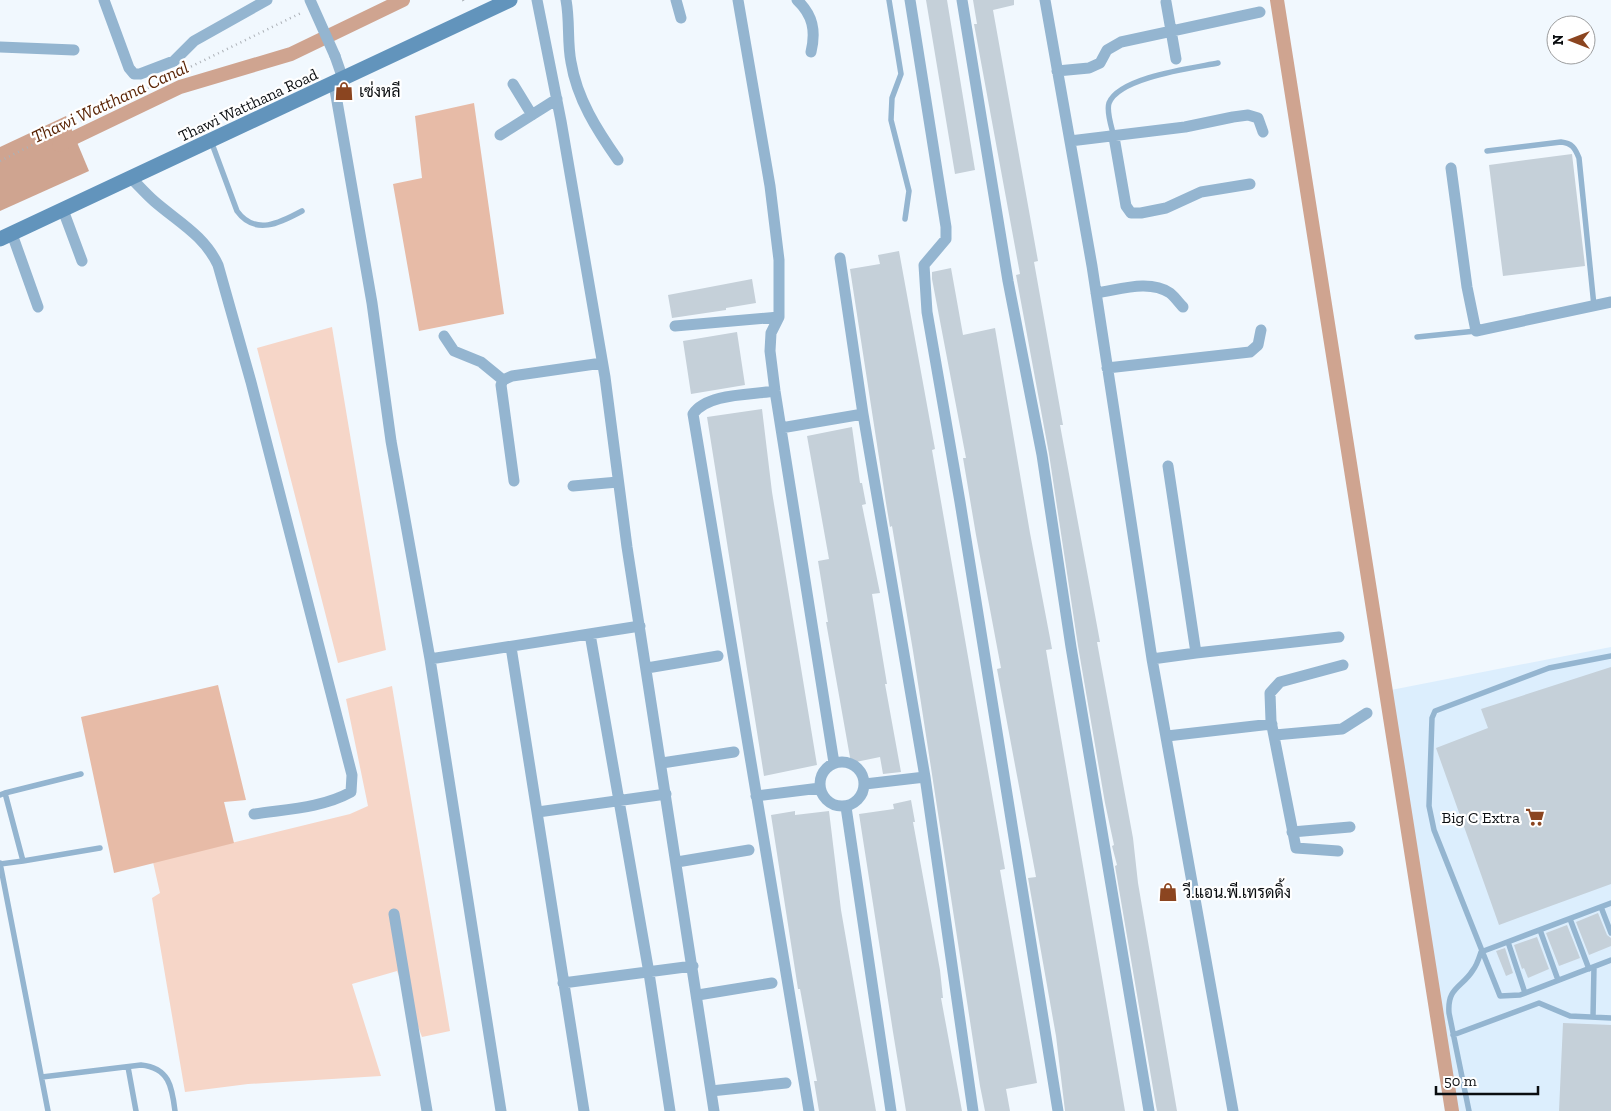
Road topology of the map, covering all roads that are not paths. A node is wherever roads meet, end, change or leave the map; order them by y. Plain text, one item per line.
1 (104, 0) edge
2 (267, 0) edge
3 (510, 0) edge
4 (537, 0) edge
5 (566, 0) edge
6 (676, 0) edge
7 (738, 0) edge
8 (796, 0) edge
9 (889, 0) edge
10 (910, 0) edge
11 (962, 0) edge
12 (1045, 0) edge
13 (1166, 2) dead end
14 (310, 4) edge
15 (1260, 12) dead end
16 (681, 18) dead end
17 (1170, 32) junction
18 (0, 47) edge
19 (74, 50) dead end
20 (811, 52) dead end
21 (1176, 59) dead end
22 (1218, 63) dead end
23 (1057, 72) junction
24 (339, 81) junction
25 (513, 84) dead end
26 (557, 99) junction
27 (532, 114) junction
28 (1263, 132) dead end
29 (500, 135) dead end
30 (1114, 137) junction
31 (211, 141) junction
32 (1070, 141) junction
33 (1487, 151) dead end
34 (618, 160) dead end
35 (1451, 168) dead end
36 (132, 179) junction
37 (1250, 184) dead end
38 (63, 210) junction
39 (302, 211) dead end
40 (905, 219) dead end
41 (6, 237) edge
42 (840, 258) dead end
43 (82, 261) dead end
44 (1096, 294) junction
45 (1611, 302) edge
46 (1594, 306) junction
47 (38, 307) dead end
48 (1184, 307) dead end
49 (779, 317) junction
50 (675, 326) dead end
51 (1261, 330) dead end
52 (1476, 331) junction
53 (444, 336) dead end
54 (1417, 337) dead end
55 (602, 363) junction
56 (1107, 368) junction
57 (503, 380) junction
58 (775, 391) junction
59 (863, 414) junction
60 (781, 428) junction
61 (1168, 466) dead end
62 (514, 481) dead end
63 (618, 482) junction
64 (574, 486) dead end
65 (640, 626) junction
66 (590, 634) junction
67 (1338, 637) dead end
68 (511, 647) junction
69 (1196, 653) junction
70 (718, 656) dead end
71 (1611, 656) edge
72 (1152, 659) junction
73 (430, 660) junction
74 (1343, 665) dead end
75 (648, 668) junction
76 (1367, 713) dead end
77 (1273, 729) junction
78 (1167, 736) junction
79 (734, 752) dead end
80 (662, 763) junction
81 (834, 763) junction
82 (81, 774) dead end
83 (925, 777) junction
84 (865, 784) junction
85 (820, 788) junction
86 (3, 794) edge
87 (666, 794) junction
88 (756, 796) junction
89 (620, 800) junction
90 (846, 807) junction
91 (538, 812) junction
92 (254, 814) dead end
93 (1350, 827) dead end
94 (1292, 832) junction
95 (100, 848) dead end
96 (748, 850) dead end
97 (1338, 852) dead end
98 (23, 861) junction
99 (677, 862) junction
100 (0, 863) edge
101 (1611, 903) edge
102 (1601, 906) junction
103 (394, 914) dead end
104 (1570, 918) junction
105 (1540, 930) junction
106 (1611, 933) edge
107 (1508, 942) junction
108 (1481, 952) junction
109 (1611, 960) edge
110 (693, 966) junction
111 (1591, 968) junction
112 (649, 973) junction
113 (1558, 980) junction
114 (563, 983) junction
115 (772, 983) dead end
116 (1525, 993) junction
117 (698, 995) junction
118 (1593, 1017) junction
119 (1611, 1018) edge
120 (1454, 1035) junction
121 (128, 1067) junction
122 (42, 1076) junction
123 (786, 1082) dead end
124 (712, 1091) junction
125 (48, 1111) edge
126 (136, 1111) edge
127 (175, 1111) edge
128 (427, 1111) edge
129 (501, 1111) edge
130 (584, 1111) edge
131 (670, 1111) edge
132 (714, 1111) edge
133 (809, 1111) edge
134 (892, 1111) edge
135 (973, 1111) edge
136 (1058, 1111) edge
137 (1149, 1111) edge
138 (1233, 1111) edge
139 (1469, 1111) edge

1 - 2 street
3 - 24 main road, Thawi Watthana Road
4 - 26 street
5 - 34 street
6 - 16 street
7 - 49 street
8 - 20 street
9 - 40 lane
10 - 136 street
11 - 137 street
12 - 23 street
13 - 17 street
14 - 24 street, bridge
15 - 17 street
17 - 21 street
17 - 23 street
18 - 19 street
22 - 30 lane
23 - 32 street
24 - 31 main road, Thawi Watthana Road
24 - 73 street
25 - 27 street
26 - 27 street
26 - 55 street
27 - 29 street
28 - 30 street
30 - 32 street
30 - 37 street
31 - 36 main road, Thawi Watthana Road
31 - 39 lane
32 - 44 street
33 - 46 lane
35 - 52 street
36 - 38 main road, Thawi Watthana Road
36 - 92 street
38 - 41 main road, Thawi Watthana Road
38 - 43 street
41 - 47 street
42 - 59 street
44 - 48 street
44 - 56 street
45 - 46 street
46 - 52 street
49 - 50 street
49 - 58 street
51 - 56 street
52 - 54 lane
53 - 57 street
55 - 57 street
55 - 63 street
56 - 72 street
57 - 62 street
58 - 60 street
58 - 88 street
59 - 60 street
59 - 83 street
60 - 81 street
61 - 69 street
63 - 64 street
63 - 65 street
65 - 66 street
65 - 75 street
66 - 68 street
66 - 89 street
67 - 69 street
68 - 73 street
68 - 91 street
69 - 72 street
70 - 75 street
71 - 108 lane
72 - 78 street
73 - 129 street
74 - 77 street
75 - 80 street
76 - 77 street
77 - 78 street
77 - 94 street
78 - 138 street
79 - 80 street
80 - 87 street
81 - 84 street
81 - 85 street
82 - 86 lane
83 - 84 street
83 - 135 street
84 - 90 street
85 - 88 street
85 - 90 street
86 - 98 lane
87 - 89 street
87 - 99 street
88 - 133 street
89 - 91 street
89 - 112 street
90 - 134 street
91 - 114 street
93 - 94 street
94 - 97 street
95 - 98 lane
96 - 99 street
98 - 100 lane
99 - 110 street
100 - 122 lane
101 - 102 lane
102 - 104 lane
102 - 106 lane
103 - 128 street
104 - 105 lane
104 - 111 lane
105 - 107 lane
105 - 113 lane
107 - 108 lane
107 - 116 lane
108 - 116 lane
108 - 120 lane
109 - 111 lane
110 - 112 street
110 - 117 street
111 - 113 lane
111 - 118 lane
112 - 114 street
112 - 131 street
113 - 116 lane
114 - 130 street
115 - 117 street
117 - 124 street
118 - 119 lane
118 - 120 lane
120 - 139 lane
121 - 122 lane
121 - 126 lane
121 - 127 lane
122 - 125 lane
123 - 124 street
124 - 132 street

